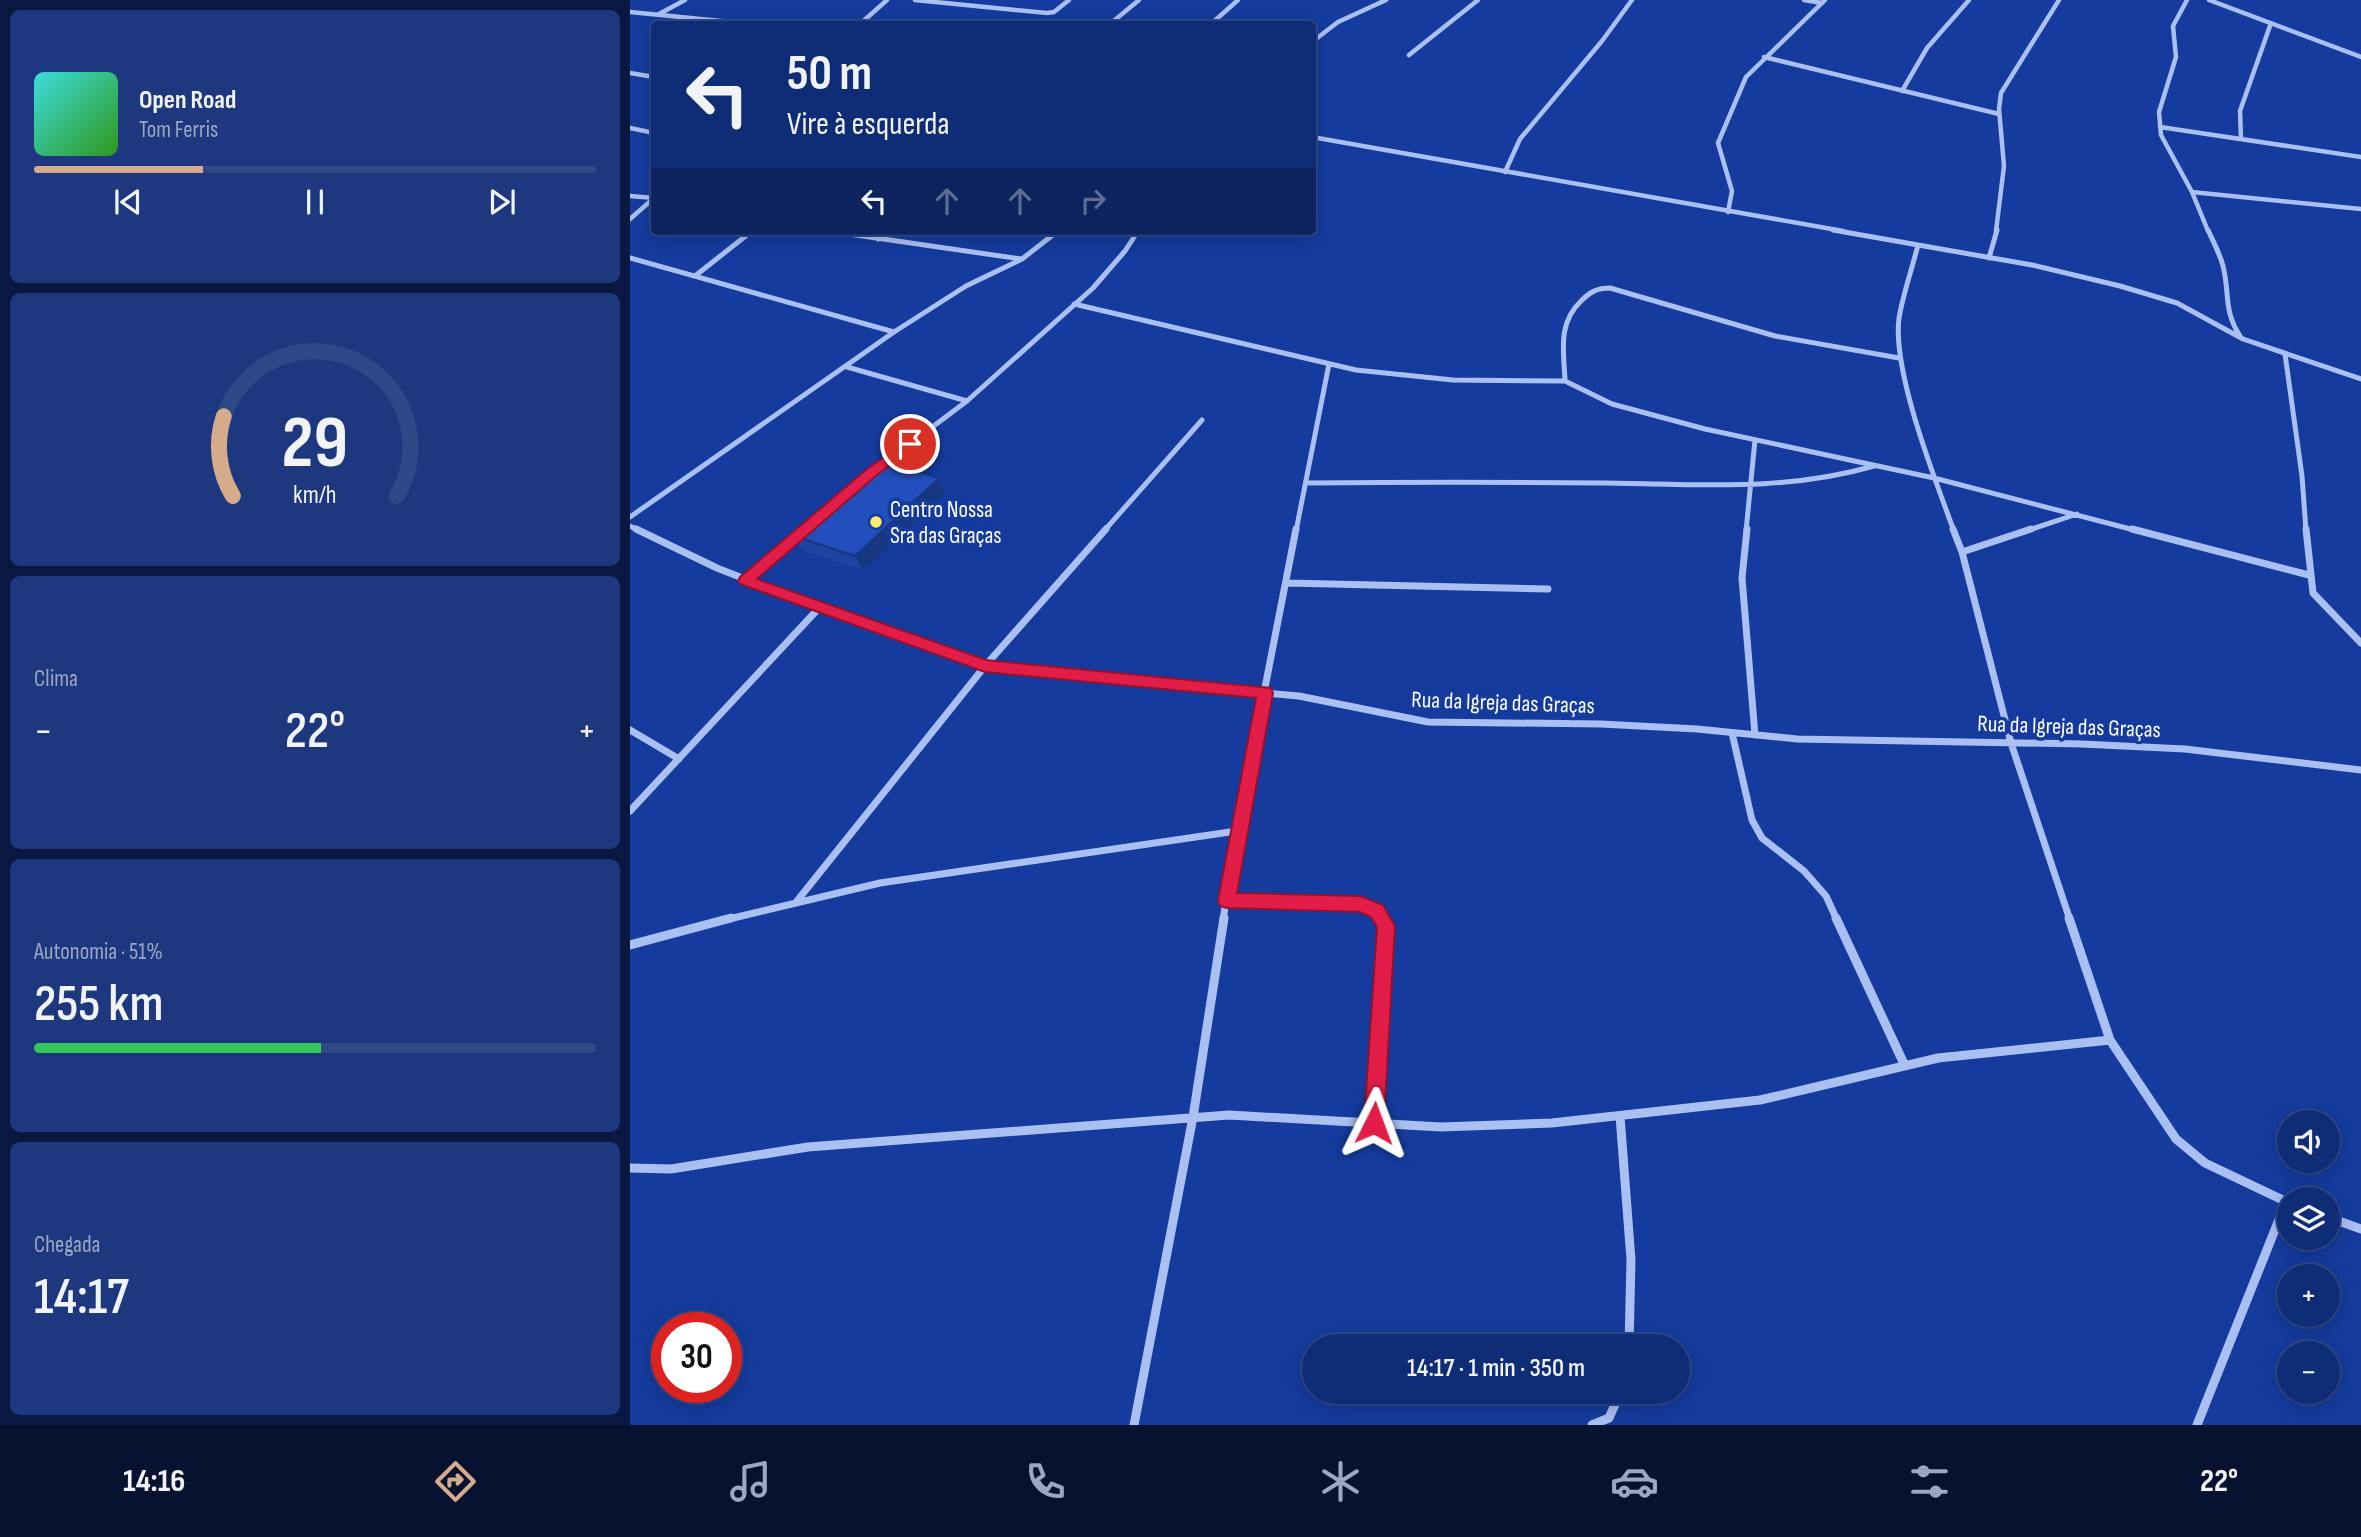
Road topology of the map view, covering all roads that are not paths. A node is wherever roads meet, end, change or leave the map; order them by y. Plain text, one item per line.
1 (685, 0) edge
2 (887, 0) edge
3 (915, 0) edge
4 (1069, 0) edge
5 (1139, 0) edge
6 (1238, 0) edge
7 (1386, 0) edge
8 (1478, 0) edge
9 (1632, 0) edge
10 (1804, 0) edge
11 (1969, 0) edge
12 (2059, 0) edge
13 (2188, 0) edge
14 (1824, 1) edge
15 (2213, 1) edge
16 (630, 12) edge
17 (658, 15) junction
18 (720, 21) edge
19 (863, 21) edge
20 (1114, 21) edge
21 (1214, 21) edge
22 (2271, 23) junction
23 (1316, 40) edge
24 (1409, 55) dead end
25 (1764, 57) junction
26 (2361, 57) edge
27 (630, 73) edge
28 (651, 76) edge
29 (1902, 91) junction
30 (2000, 114) junction
31 (2160, 127) junction
32 (630, 128) edge
33 (651, 132) edge
34 (1316, 138) edge
35 (2241, 139) junction
36 (2361, 158) edge
37 (1505, 172) junction
38 (2192, 192) junction
39 (630, 196) edge
40 (651, 198) edge
41 (651, 201) edge
42 (2361, 209) edge
43 (1728, 212) junction
44 (630, 219) edge
45 (747, 235) edge
46 (853, 235) edge
47 (883, 235) edge
48 (1053, 235) edge
49 (1135, 235) edge
50 (878, 239) junction
51 (1918, 245) junction
52 (630, 258) edge
53 (1989, 258) junction
54 (1022, 259) junction
55 (695, 276) junction
56 (1074, 304) junction
57 (894, 332) junction
58 (2243, 339) junction
59 (2285, 355) junction
60 (1899, 358) junction
61 (1329, 364) junction
62 (847, 367) junction
63 (2361, 379) edge
64 (1565, 381) junction
65 (967, 401) junction
66 (1202, 420) dead end
67 (1755, 440) junction
68 (1875, 466) junction
69 (872, 472) edge
70 (1934, 478) junction
71 (1306, 483) junction
72 (1751, 484) junction
73 (2077, 514) junction
74 (630, 517) edge
75 (630, 526) edge
76 (809, 526) edge
77 (1962, 552) junction
78 (2309, 575) junction
79 (746, 581) junction
80 (1287, 583) junction
81 (1548, 589) dead end
82 (819, 608) junction
83 (2358, 635) edge
84 (2361, 643) edge
85 (985, 666) junction
86 (1265, 693) junction
87 (630, 730) edge
88 (1732, 733) junction
89 (1755, 735) junction
90 (2011, 743) junction
91 (679, 759) junction
92 (2361, 770) edge
93 (630, 811) edge
94 (1237, 831) junction
95 (1227, 900) junction
96 (797, 901) junction
97 (630, 945) edge
98 (2110, 1040) junction
99 (1905, 1066) junction
100 (1620, 1116) junction
101 (1193, 1117) junction
102 (1374, 1123) junction
103 (630, 1168) edge
104 (2277, 1198) edge
105 (2340, 1221) edge
106 (2361, 1229) edge
107 (2277, 1230) edge
108 (1630, 1334) edge
109 (1615, 1404) edge
110 (1134, 1425) edge
111 (1592, 1425) edge
112 (2197, 1425) edge

1 - 17 street
2 - 19 street
3 - 4 street
5 - 20 street
6 - 21 street
7 - 23 street
8 - 24 street
9 - 37 street
10 - 14 street
11 - 29 street
12 - 30 street
13 - 31 street
14 - 25 street
15 - 22 street
16 - 17 street
17 - 18 street
22 - 26 street
22 - 35 street
25 - 29 street
25 - 43 street
27 - 28 street
29 - 30 street
30 - 53 street
31 - 35 street
31 - 38 street
32 - 33 street
34 - 37 street
35 - 36 street
37 - 43 street
38 - 42 street
38 - 58 street
39 - 40 street
41 - 44 street
43 - 51 street
45 - 55 street
46 - 50 street
47 - 50 street
48 - 54 street
49 - 56 street
50 - 54 street
51 - 53 street
51 - 60 street
52 - 55 street
53 - 58 street
54 - 57 street
55 - 57 street
56 - 61 street
56 - 65 street
57 - 62 street
58 - 59 street
59 - 63 street
59 - 78 street
60 - 64 street
60 - 70 street
61 - 64 street
61 - 71 street
62 - 65 street
62 - 74 street
64 - 67 street
65 - 69 street
66 - 85 street
67 - 68 street
67 - 72 street
68 - 70 street
68 - 72 street
70 - 73 street
70 - 77 street
71 - 72 street
71 - 80 street
72 - 89 street
73 - 77 street
73 - 78 street
75 - 79 street, Rua da Igreja das Graças
76 - 79 street
77 - 90 street
78 - 83 street
79 - 82 street, Rua da Igreja das Graças
80 - 81 street
80 - 86 street
82 - 85 street, Rua da Igreja das Graças
82 - 91 street
83 - 84 street
85 - 86 street, Rua da Igreja das Graças
85 - 96 street
86 - 88 street, Rua da Igreja das Graças
86 - 94 street
87 - 91 street
88 - 89 street, Rua da Igreja das Graças
88 - 99 street
89 - 90 street, Rua da Igreja das Graças
90 - 92 street, Rua da Igreja das Graças
90 - 98 street
91 - 93 street
94 - 95 street
94 - 96 street
95 - 101 street
95 - 102 street
96 - 97 street
98 - 99 street
98 - 104 street
99 - 100 street
100 - 102 street
100 - 108 street
101 - 102 street
101 - 103 street
101 - 110 street
105 - 106 street
107 - 112 street
109 - 111 street

